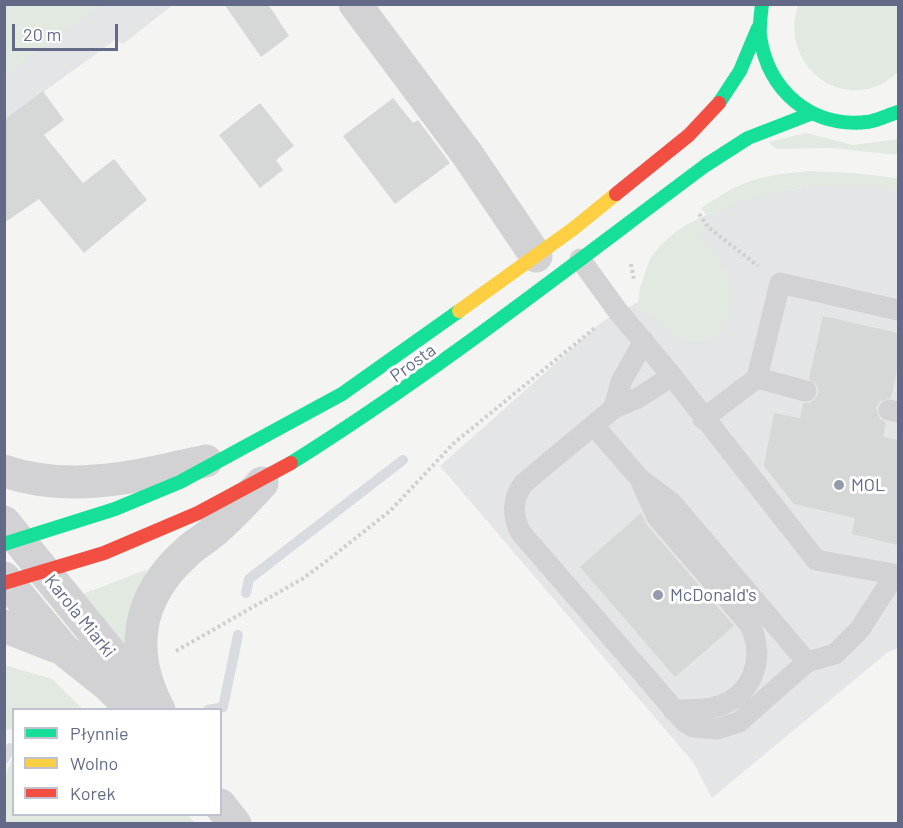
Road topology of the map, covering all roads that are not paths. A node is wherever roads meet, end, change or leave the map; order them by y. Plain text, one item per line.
1 (356, 4) edge
2 (762, 4) edge
3 (758, 28) junction
4 (898, 112) edge
5 (810, 114) junction
6 (878, 121) junction
7 (898, 124) edge
8 (536, 256) junction
9 (580, 259) junction
10 (898, 310) edge
11 (644, 341) junction
12 (672, 376) junction
13 (758, 378) junction
14 (806, 390) dead end
15 (614, 408) junction
16 (703, 419) junction
17 (595, 427) junction
18 (234, 454) junction
19 (4, 471) edge
20 (640, 479) junction
21 (265, 480) junction
22 (9, 535) edge
23 (45, 572) junction
24 (896, 575) edge
25 (6, 581) edge
26 (4, 627) edge
27 (64, 650) junction
28 (807, 662) junction
29 (131, 708) edge
30 (156, 708) edge
31 (157, 708) edge
32 (673, 710) junction
33 (222, 808) edge
34 (235, 824) edge

1 - 8 street
2 - 3 main road
3 - 5 main road
3 - 8 main road, Prosta
4 - 6 main road
5 - 6 main road
5 - 9 main road, Prosta
6 - 7 main road
8 - 18 main road, Prosta
9 - 11 lane
9 - 21 main road, Prosta
10 - 13 lane
11 - 12 lane
11 - 15 lane
12 - 15 lane
12 - 16 lane
13 - 14 lane
13 - 16 lane
15 - 17 lane
16 - 24 lane
17 - 20 lane
17 - 32 lane
18 - 19 street
18 - 22 main road, Prosta
20 - 28 lane
20 - 32 lane
21 - 23 main road, Prosta
21 - 31 street
22 - 23 street, Karola Miarki
23 - 25 main road, Prosta
23 - 30 street, Karola Miarki
24 - 28 lane
25 - 27 street, Karola Miarki
26 - 27 street
27 - 29 street, Karola Miarki
28 - 32 lane
33 - 34 street

